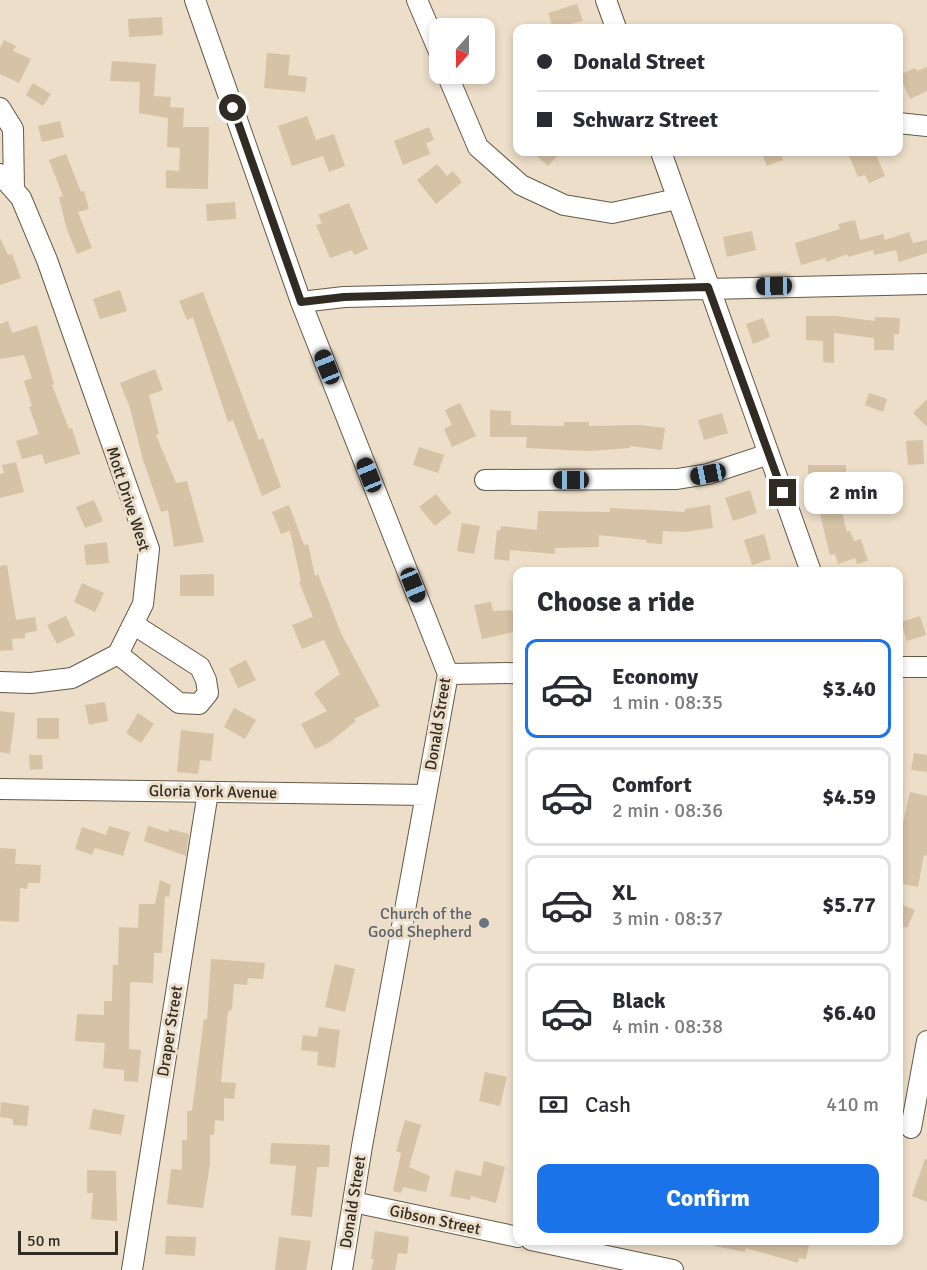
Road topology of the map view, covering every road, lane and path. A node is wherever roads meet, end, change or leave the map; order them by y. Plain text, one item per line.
1 (195, 0) edge
2 (417, 0) edge
3 (606, 0) edge
4 (615, 24) edge
5 (429, 28) edge
6 (451, 84) edge
7 (0, 108) edge
8 (903, 124) edge
9 (927, 126) edge
10 (662, 156) edge
11 (0, 174) edge
12 (14, 190) junction
13 (677, 199) junction
14 (927, 284) edge
15 (708, 287) junction
16 (301, 302) junction
17 (769, 454) junction
18 (485, 480) dead end
19 (809, 567) edge
20 (133, 624) junction
21 (118, 654) junction
22 (927, 667) edge
23 (903, 668) edge
24 (513, 673) edge
25 (448, 674) junction
26 (0, 682) edge
27 (0, 789) edge
28 (208, 792) junction
29 (426, 795) junction
30 (927, 1041) edge
31 (912, 1129) edge
32 (354, 1202) junction
33 (513, 1237) edge
34 (548, 1245) edge
35 (617, 1265) edge
36 (132, 1270) edge
37 (342, 1270) edge
38 (673, 1270) edge

1 - 16 street, Donald Street
2 - 5 street
3 - 4 street
6 - 13 street
7 - 12 street
8 - 9 street
10 - 13 street
11 - 12 street, Mott Drive West
12 - 20 street, Mott Drive West
13 - 15 street
14 - 15 street
15 - 16 street
15 - 17 street
16 - 25 street, Donald Street
17 - 18 street
17 - 19 street
20 - 21 street, Mott Drive West
20 - 21 street
21 - 26 street
22 - 23 street
24 - 25 street
25 - 29 street, Donald Street
27 - 28 street, Gloria York Avenue
28 - 29 street, Gloria York Avenue
28 - 36 street, Draper Street
29 - 32 street, Donald Street
30 - 31 street
32 - 33 street, Gibson Street
32 - 37 street, Donald Street
34 - 35 street
35 - 38 street

